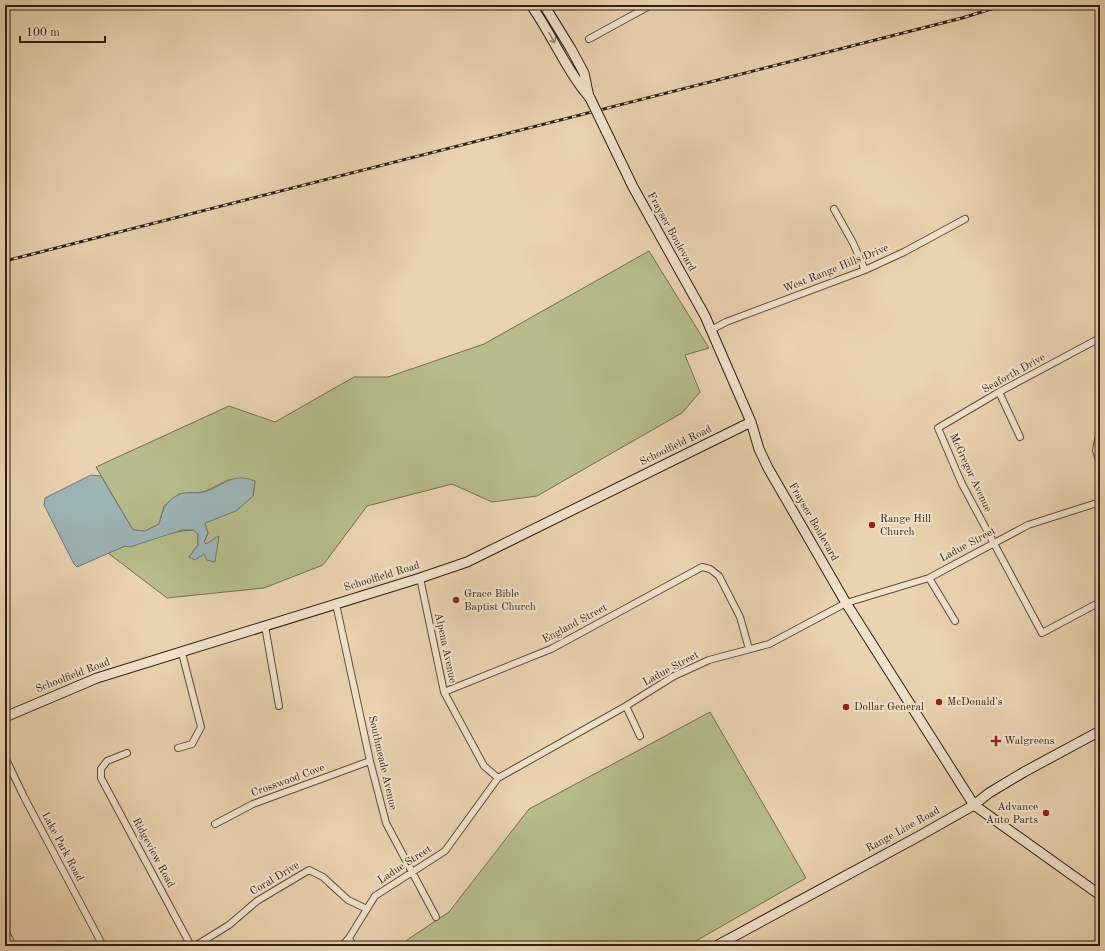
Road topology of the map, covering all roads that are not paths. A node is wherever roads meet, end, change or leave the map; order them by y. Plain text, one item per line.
1 (531, 5) edge
2 (544, 5) edge
3 (651, 5) edge
4 (589, 39) dead end
5 (590, 98) junction
6 (834, 209) dead end
7 (965, 219) dead end
8 (865, 270) junction
9 (711, 330) junction
10 (1100, 338) edge
11 (1000, 392) junction
12 (751, 422) junction
13 (938, 428) joint
14 (1099, 432) edge
15 (1020, 437) dead end
16 (1100, 465) edge
17 (1100, 502) edge
18 (993, 543) junction
19 (420, 578) junction
20 (929, 578) junction
21 (1100, 602) edge
22 (846, 603) junction
23 (336, 604) junction
24 (955, 621) dead end
25 (265, 626) junction
26 (749, 649) junction
27 (182, 652) junction
28 (444, 692) junction
29 (279, 706) dead end
30 (626, 706) junction
31 (5, 717) edge
32 (1100, 731) edge
33 (640, 736) dead end
34 (178, 748) dead end
35 (127, 753) dead end
36 (5, 757) edge
37 (370, 761) junction
38 (498, 778) junction
39 (974, 805) junction
40 (215, 824) dead end
41 (413, 872) junction
42 (1100, 895) edge
43 (367, 909) junction
44 (436, 917) dead end
45 (5, 931) edge
46 (349, 938) junction
47 (726, 944) edge
48 (13, 946) edge
49 (103, 946) edge
50 (191, 946) edge
51 (195, 946) edge
52 (342, 946) edge
53 (353, 946) edge
54 (716, 946) edge

1 -> 5 main road
2 - 5 main road
3 - 4 street
5 - 9 main road, Frayser Boulevard, bridge
6 - 8 street
7 - 8 street, West Range Hills Drive
8 - 9 street, West Range Hills Drive
9 - 12 main road, Frayser Boulevard
10 - 11 street, Seaforth Drive
11 - 13 street, Seaforth Drive
11 - 15 street
12 - 19 main road, Schoolfield Road
12 - 22 main road, Frayser Boulevard
13 - 18 street, McGregor Avenue
14 - 16 street
17 - 18 street, Ladue Street
18 - 20 street, Ladue Street
18 - 21 street, McGregor Avenue
19 - 23 main road, Schoolfield Road
19 - 28 street, Alpena Avenue
20 - 22 street, Ladue Street
20 - 24 street
22 - 26 street, Ladue Street
22 - 39 main road, Frayser Boulevard
23 - 25 main road, Schoolfield Road
23 - 37 street, Southmeade Avenue
25 - 27 main road, Schoolfield Road
25 - 29 street
26 - 28 street, England Street
26 - 30 street, Ladue Street
27 - 31 main road, Schoolfield Road
27 - 34 street
28 - 38 street, Alpena Avenue
30 - 33 street
30 - 38 street, Ladue Street
32 - 39 main road, Range Line Road
35 - 50 street, Ridgeview Road
36 - 49 street, Lake Park Road
37 - 40 street, Crosswood Cove
37 - 41 street, Southmeade Avenue
38 - 41 street, Ladue Street
39 - 42 main road, Frayser Boulevard
39 - 47 main road, Range Line Road
41 - 43 street, Ladue Street
41 - 44 street, Southmeade Avenue
43 - 46 street, Ladue Street
43 - 51 street, Coral Drive
45 - 48 street
46 - 52 street, Ladue Street
46 - 53 street
47 - 54 main road, Range Line Road

